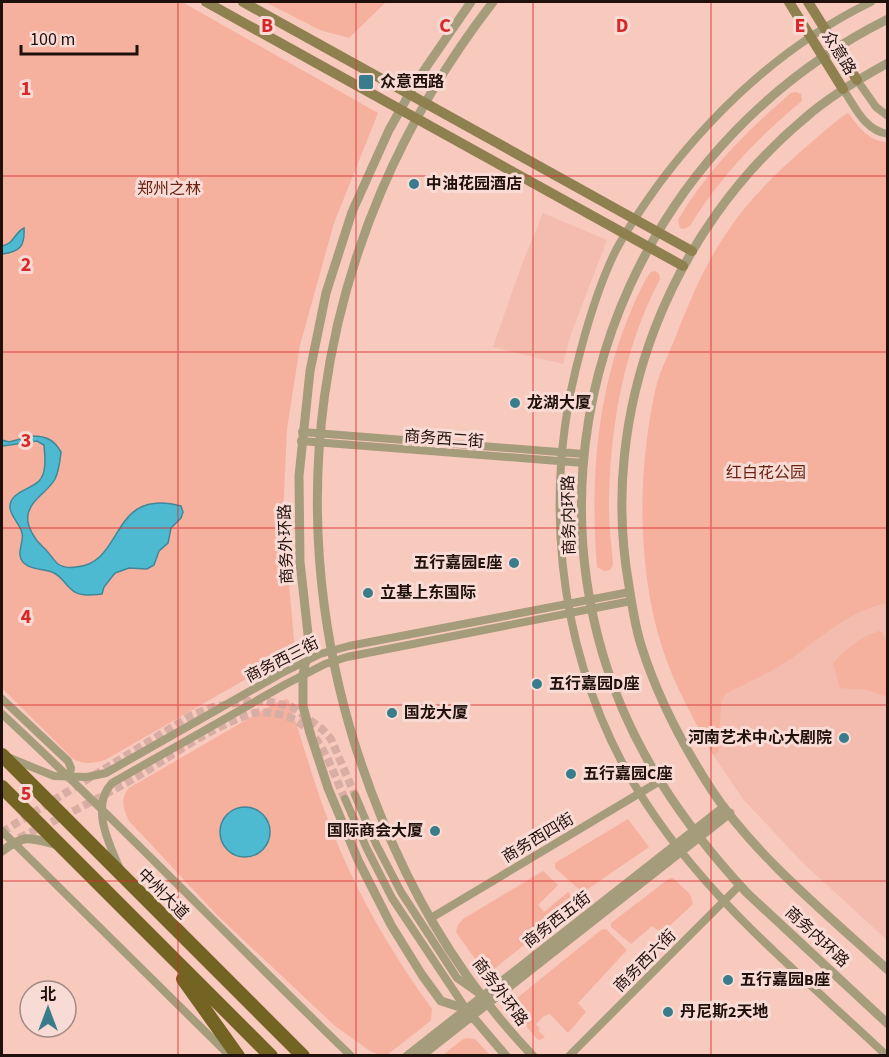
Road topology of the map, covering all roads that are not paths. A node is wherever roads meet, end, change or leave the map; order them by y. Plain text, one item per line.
1 (206, 2) edge
2 (243, 2) edge
3 (471, 2) edge
4 (493, 2) edge
5 (789, 2) edge
6 (808, 2) edge
7 (871, 2) edge
8 (888, 20) edge
9 (824, 28) junction
10 (811, 36) junction
11 (837, 48) junction
12 (823, 56) junction
13 (888, 63) edge
14 (857, 80) junction
15 (843, 89) junction
16 (409, 94) junction
17 (425, 103) junction
18 (400, 110) junction
19 (888, 116) edge
20 (416, 118) junction
21 (888, 134) edge
22 (634, 219) junction
23 (657, 232) junction
24 (625, 234) junction
25 (649, 248) junction
26 (692, 251) junction
27 (683, 266) junction
28 (302, 437) junction
29 (320, 438) junction
30 (561, 453) junction
31 (584, 459) junction
32 (560, 462) junction
33 (630, 596) junction
34 (568, 604) junction
35 (592, 604) junction
36 (570, 613) junction
37 (331, 650) junction
38 (305, 661) junction
39 (333, 661) junction
40 (303, 675) junction
41 (2, 699) edge
42 (2, 714) edge
43 (2, 755) edge
44 (69, 778) junction
45 (660, 781) junction
46 (2, 787) edge
47 (640, 793) junction
48 (355, 795) tunnel mouth
49 (345, 799) tunnel mouth
50 (727, 810) junction
51 (102, 811) junction
52 (2, 831) edge
53 (696, 834) junction
54 (13, 843) junction
55 (60, 845) junction
56 (678, 849) junction
57 (2, 851) edge
58 (124, 879) junction
59 (740, 885) junction
60 (723, 902) junction
61 (431, 918) junction
62 (148, 935) junction
63 (888, 970) edge
64 (485, 1000) junction
65 (469, 1012) junction
66 (888, 1024) edge
67 (230, 1056) edge
68 (237, 1056) edge
69 (271, 1056) edge
70 (303, 1056) edge
71 (351, 1056) edge
72 (407, 1056) edge
73 (421, 1056) edge
74 (506, 1056) edge
75 (533, 1056) edge
76 (569, 1056) edge
77 (887, 1056) edge

1 - 18 main road
2 - 16 main road
3 - 16 street, 商务外环路
4 - 17 street, 商务外环路
5 - 10 main road, 众意路
6 - 9 main road, 众意路
7 - 9 street
8 - 11 street, 商务内环路
9 - 10 street
9 - 11 main road, 众意路
10 - 12 main road, 众意路
10 - 22 street
11 - 12 street, 商务内环路
11 - 14 main road, 众意路
12 - 15 main road, 众意路
12 - 23 street, 商务内环路
13 - 14 street, 商务内环路
14 - 15 street, 商务内环路
14 - 19 street
15 - 21 street
15 - 26 street, 商务内环路
16 - 17 main road
16 - 18 street, 商务外环路
17 - 20 street, 商务外环路
17 - 22 main road
18 - 20 main road
18 - 28 street, 商务外环路
20 - 24 main road
20 - 29 street, 商务外环路
22 - 23 main road
22 - 24 street
23 - 25 street, 商务内环路
23 - 26 main road
24 - 25 main road
24 - 30 street
25 - 27 main road
25 - 31 street, 商务内环路
26 - 27 street, 商务内环路
27 - 33 street, 商务内环路
28 - 29 street, 商务西二街
28 - 38 street, 商务外环路
29 - 30 street, 商务西二街
29 - 32 street, 商务西二街
29 - 37 street, 商务外环路
30 - 31 street, 商务西二街
30 - 32 street
31 - 32 street, 商务西二街
31 - 35 street, 商务内环路
32 - 34 street
33 - 35 street, 商务西三街
33 - 50 street, 商务内环路
34 - 35 street, 商务西三街
34 - 36 street
34 - 37 street, 商务西三街
35 - 36 street, 商务西三街
35 - 45 street, 商务内环路
36 - 39 street, 商务西三街
36 - 47 street
37 - 38 street, 商务西三街
37 - 39 street, 商务外环路
38 - 40 street, 商务外环路
38 - 44 street, 商务西三街
39 - 40 street, 商务西三街
39 - 61 street, 商务外环路
40 - 51 street, 商务西三街
40 - 65 street, 商务外环路
41 - 44 street
42 - 44 street
43 - 44 street, 商务西三街
43 - 58 highway, 中州大道
44 - 51 street
45 - 47 street, 商务西四街
45 - 53 street, 商务内环路
46 - 55 highway
47 - 56 street
47 - 61 street, 商务西四街
48 - 64 street
49 - 65 street
50 - 53 street, 商务西五街
50 - 63 street, 商务内环路
51 - 58 street
51 - 71 street
52 - 54 street
53 - 56 street, 商务西五街
53 - 59 street, 商务内环路
54 - 55 street
54 - 57 street
54 - 67 street
55 - 62 highway
56 - 60 street
56 - 64 street, 商务西五街
58 - 70 highway, 中州大道
59 - 60 street, 商务西六街
59 - 66 street, 商务内环路
60 - 76 street, 商务西六街
60 - 77 street
61 - 64 street, 商务外环路
62 - 68 highway
62 - 69 highway
64 - 65 street, 商务西五街
64 - 75 street, 商务外环路
65 - 72 street, 商务西五街
65 - 73 street, 商务西五街
65 - 74 street, 商务外环路

